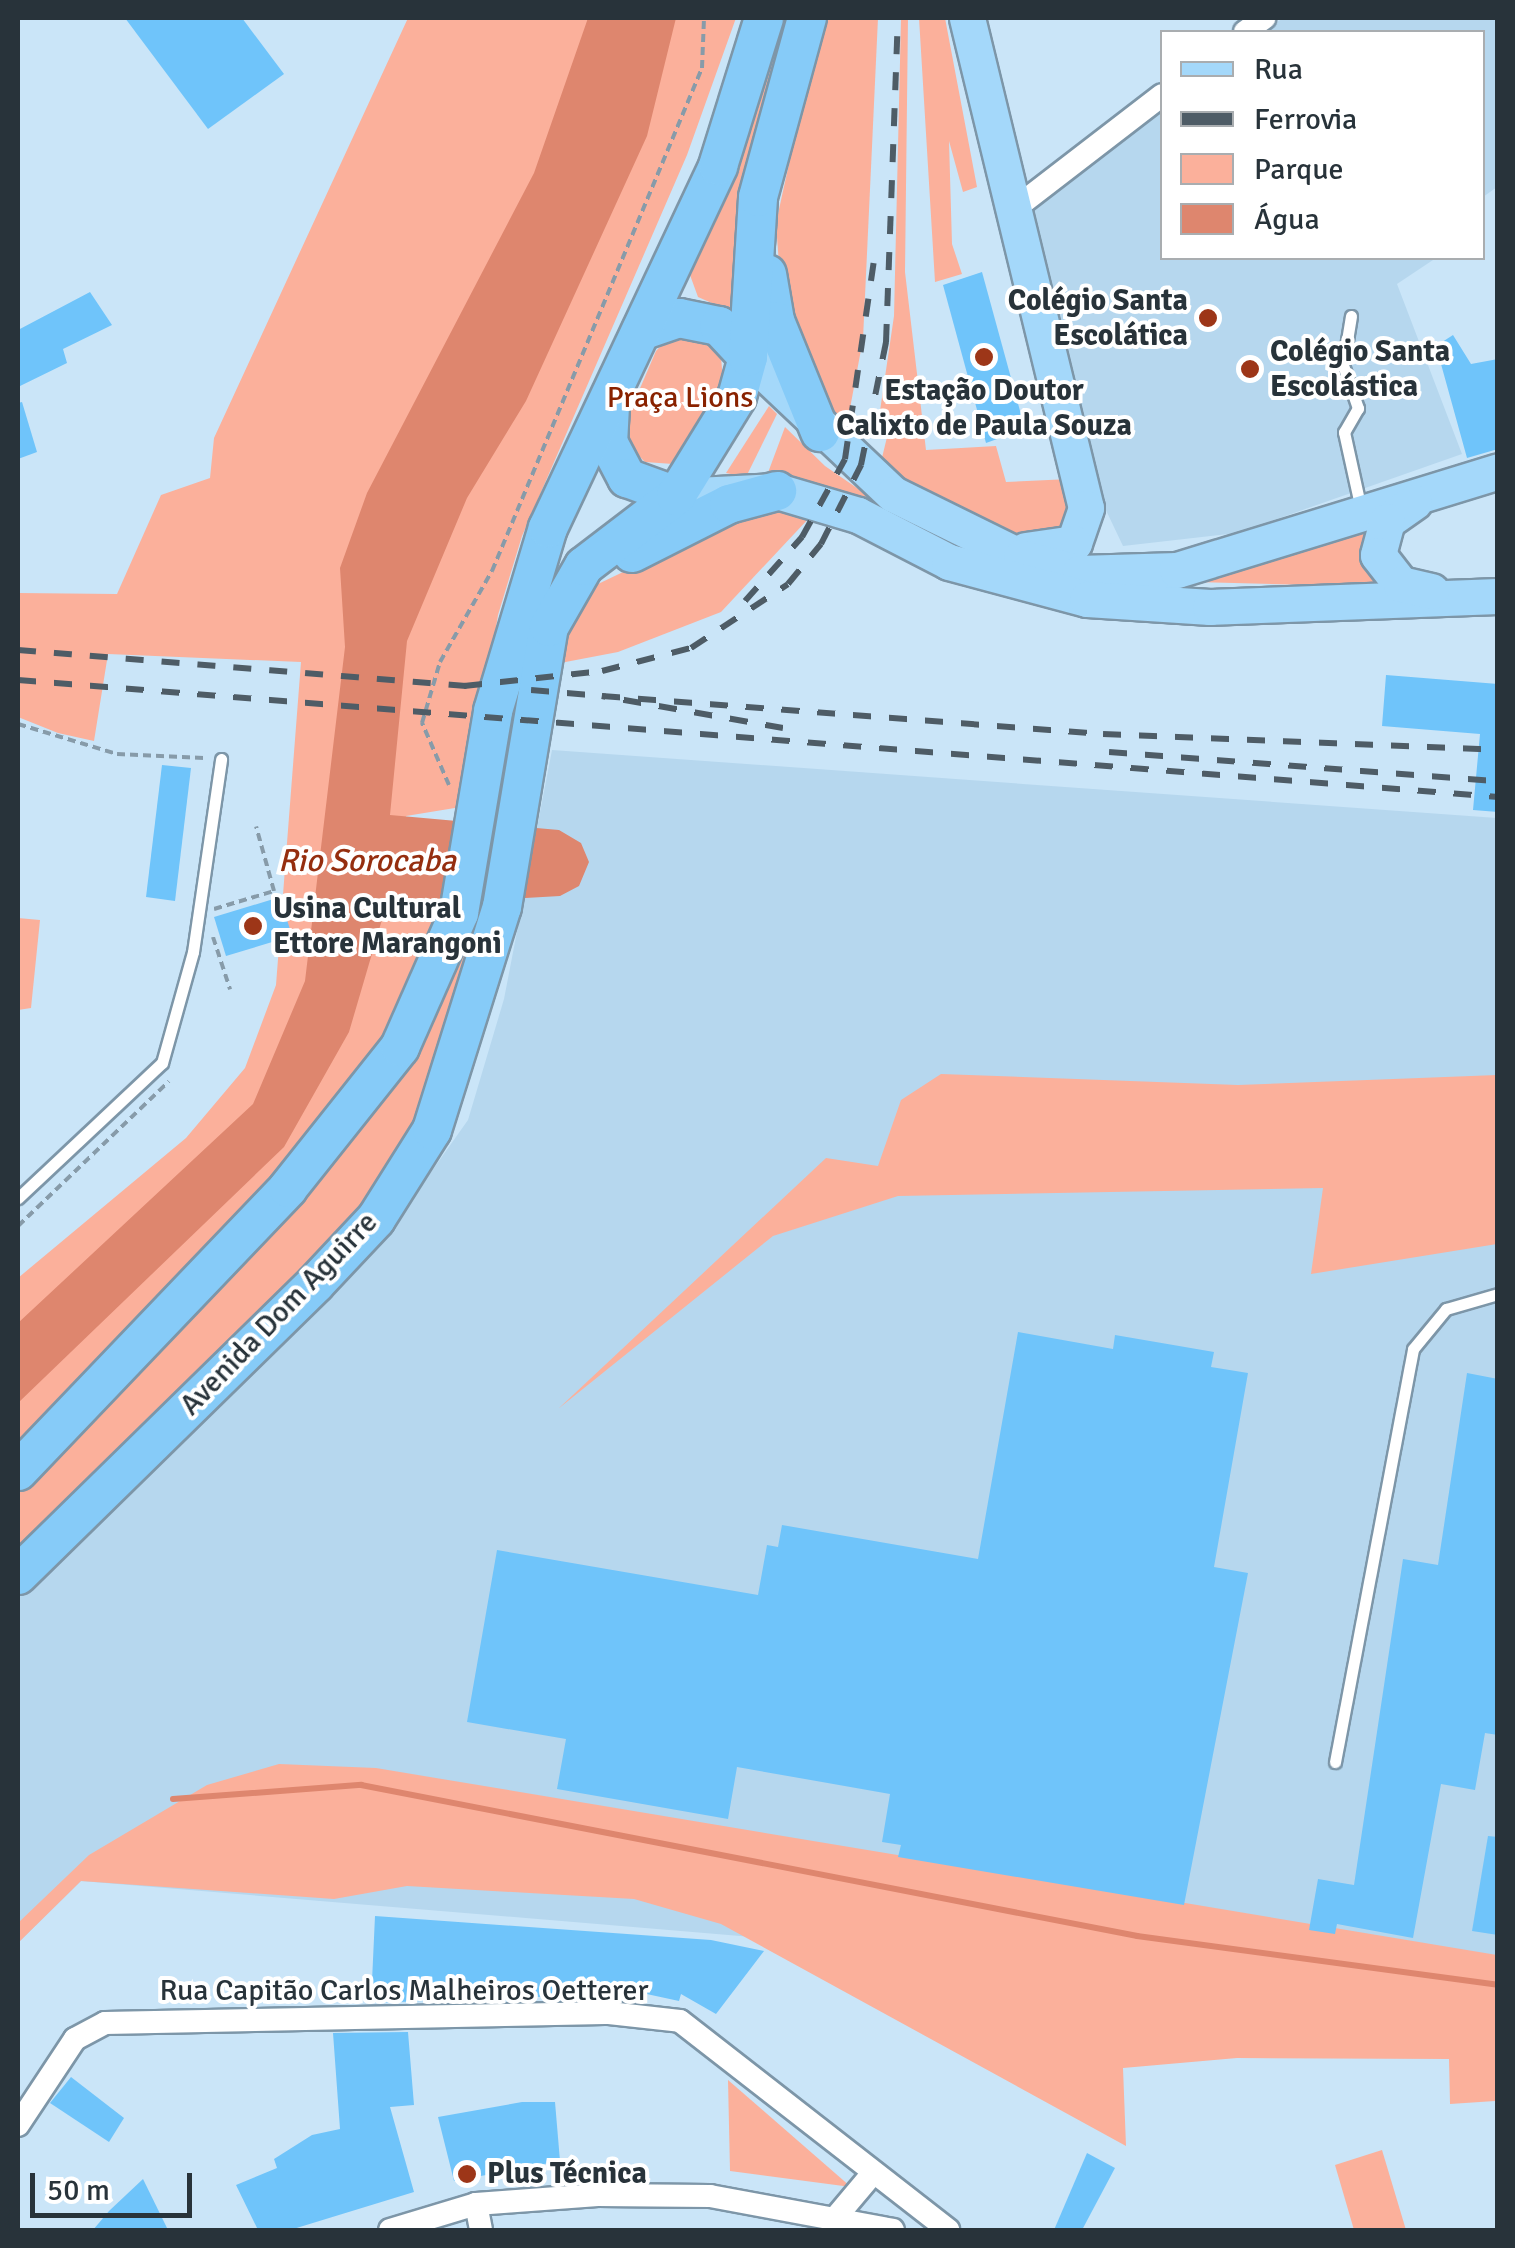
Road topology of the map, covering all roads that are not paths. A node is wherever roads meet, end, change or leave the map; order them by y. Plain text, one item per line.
1 (742, 18) edge
2 (764, 18) edge
3 (807, 18) edge
4 (966, 18) edge
5 (1160, 97) edge
6 (758, 198) junction
7 (1008, 213) junction
8 (1351, 316) dead end
9 (641, 331) junction
10 (748, 357) junction
11 (610, 399) junction
12 (820, 432) junction
13 (1498, 471) edge
14 (777, 491) junction
15 (1428, 493) junction
16 (676, 496) junction
17 (1362, 514) junction
18 (982, 537) junction
19 (1452, 596) junction
20 (1498, 596) edge
21 (549, 627) junction
22 (493, 712) junction
23 (221, 759) road end
24 (18, 1198) edge
25 (1498, 1294) edge
26 (18, 1470) edge
27 (18, 1575) edge
28 (1335, 1762) dead end
29 (18, 2124) edge
30 (872, 2173) junction
31 (476, 2204) junction
32 (836, 2217) junction
33 (390, 2230) edge
34 (482, 2230) edge
35 (893, 2230) edge
36 (948, 2230) edge

1 - 22 highway
2 - 9 highway
3 - 6 highway, Avenida Dom Aguirre
4 - 7 main road
5 - 7 street
6 - 10 highway, Avenida Dom Aguirre
6 - 12 highway
7 - 18 main road
8 - 17 lane
9 - 10 highway
9 - 11 highway
10 - 12 main road
10 - 16 highway, Avenida Dom Aguirre
11 - 16 highway
11 - 22 highway
12 - 18 main road
13 - 15 main road
14 - 16 main road
14 - 19 main road
14 - 21 highway
15 - 17 main road
15 - 19 main road
16 - 21 highway, Avenida Dom Aguirre
17 - 18 main road
19 - 20 main road
21 - 27 highway, Avenida Dom Aguirre
22 - 26 highway
23 - 24 lane
25 - 28 lane
29 - 30 street, Rua Capitão Carlos Malheiros Oetterer
30 - 32 street
30 - 36 street, Rua Capitão Carlos Malheiros Oetterer
31 - 32 street
31 - 33 street
31 - 34 street
32 - 35 street

